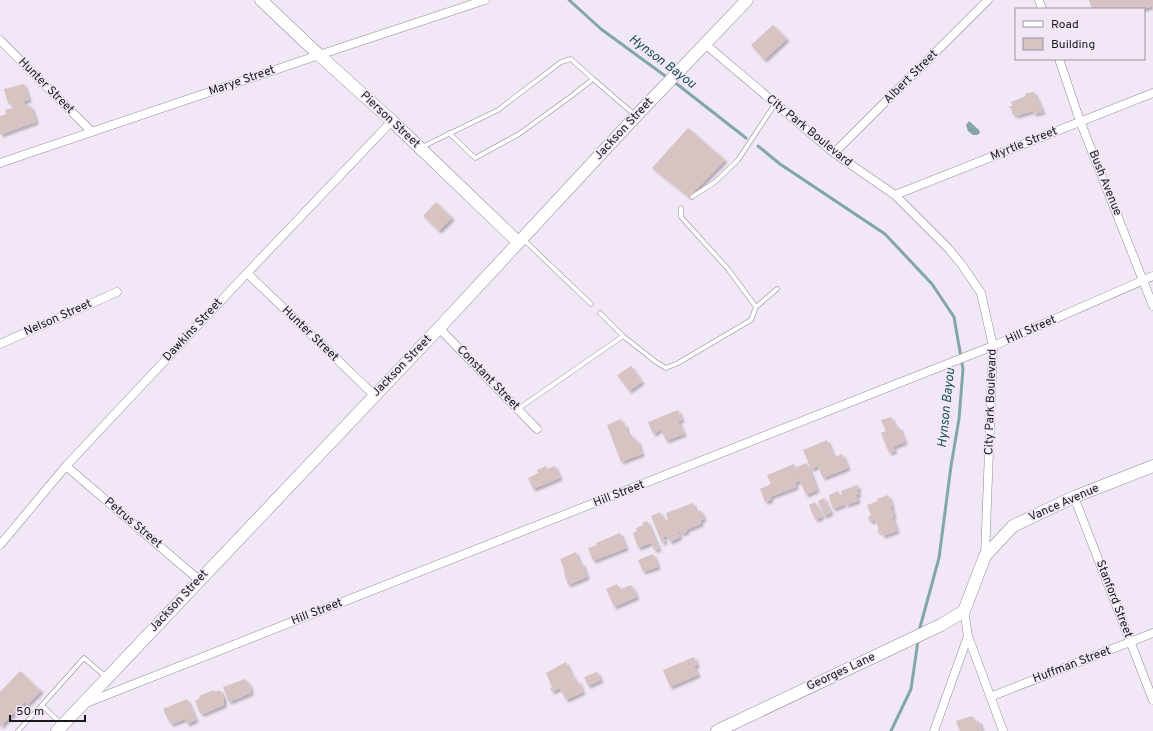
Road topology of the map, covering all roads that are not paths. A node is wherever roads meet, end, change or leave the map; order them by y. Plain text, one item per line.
1 (261, 0) edge
2 (485, 0) edge
3 (747, 0) edge
4 (988, 0) edge
5 (0, 40) edge
6 (705, 44) junction
7 (319, 55) junction
8 (1059, 60) edge
9 (593, 79) junction
10 (1153, 93) edge
11 (775, 104) junction
12 (636, 116) junction
13 (392, 121) junction
14 (1080, 121) junction
15 (92, 132) junction
16 (449, 133) junction
17 (420, 148) junction
18 (834, 153) junction
19 (0, 163) edge
20 (895, 196) junction
21 (692, 197) dead end
22 (681, 208) dead end
23 (520, 240) junction
24 (247, 273) junction
25 (1153, 276) edge
26 (1143, 280) junction
27 (777, 289) dead end
28 (117, 292) dead end
29 (591, 304) dead end
30 (1153, 306) edge
31 (756, 307) junction
32 (600, 313) dead end
33 (439, 328) junction
34 (623, 336) junction
35 (0, 344) edge
36 (993, 346) junction
37 (374, 395) junction
38 (518, 409) junction
39 (538, 429) dead end
40 (66, 466) junction
41 (1153, 466) edge
42 (1074, 497) junction
43 (0, 545) edge
44 (985, 556) junction
45 (199, 580) junction
46 (964, 611) junction
47 (1153, 633) edge
48 (968, 636) junction
49 (1130, 642) junction
50 (107, 678) junction
51 (990, 697) junction
52 (1153, 700) edge
53 (82, 704) junction
54 (42, 705) junction
55 (60, 728) edge
56 (18, 731) edge
57 (717, 731) edge
58 (934, 731) edge
59 (1003, 731) edge

1 - 7 main road, Pierson Street
2 - 7 street, Marye Street
3 - 6 main road, Jackson Street
4 - 18 street, Albert Street
5 - 15 street, Hunter Street
6 - 11 street, City Park Boulevard
6 - 12 main road, Jackson Street
7 - 13 main road, Pierson Street
7 - 15 street, Marye Street
8 - 14 street, Bush Avenue
9 - 12 lane
9 - 16 lane
9 - 16 lane
10 - 14 street, Myrtle Street
11 - 18 street, City Park Boulevard
11 - 21 lane
12 - 23 main road, Jackson Street
13 - 17 main road, Pierson Street
13 - 24 street, Dawkins Street
14 - 20 street, Myrtle Street
14 - 26 street, Bush Avenue
15 - 19 street, Marye Street
16 - 17 lane
17 - 23 main road, Pierson Street
18 - 20 street, City Park Boulevard
20 - 36 street, City Park Boulevard
22 - 31 lane
23 - 29 lane
23 - 33 main road, Jackson Street
24 - 37 street, Hunter Street
24 - 40 street, Dawkins Street
25 - 26 street, Hill Street
26 - 30 street, Bush Avenue
26 - 36 street, Hill Street
27 - 31 lane
28 - 35 street, Nelson Street
31 - 34 lane
32 - 34 lane
33 - 37 main road, Jackson Street
33 - 38 street, Constant Street
34 - 38 lane
36 - 44 street, City Park Boulevard
36 - 53 street, Hill Street
37 - 45 main road, Jackson Street
38 - 39 street, Constant Street
40 - 43 street, Dawkins Street
40 - 45 street, Petrus Street
41 - 42 main road, Vance Avenue
42 - 44 main road, Vance Avenue
42 - 49 street, Stanford Street
44 - 46 main road, City Park Boulevard
45 - 50 main road, Jackson Street
46 - 48 street, City Park Boulevard
46 - 57 main road, Georges Lane
47 - 49 street, Huffman Street
48 - 51 street
48 - 58 street, City Park Boulevard
49 - 51 street, Huffman Street
49 - 52 street, Stanford Street
50 - 53 main road, Jackson Street
50 - 54 lane
51 - 59 street
53 - 55 main road, Jackson Street
54 - 55 lane
54 - 56 lane

